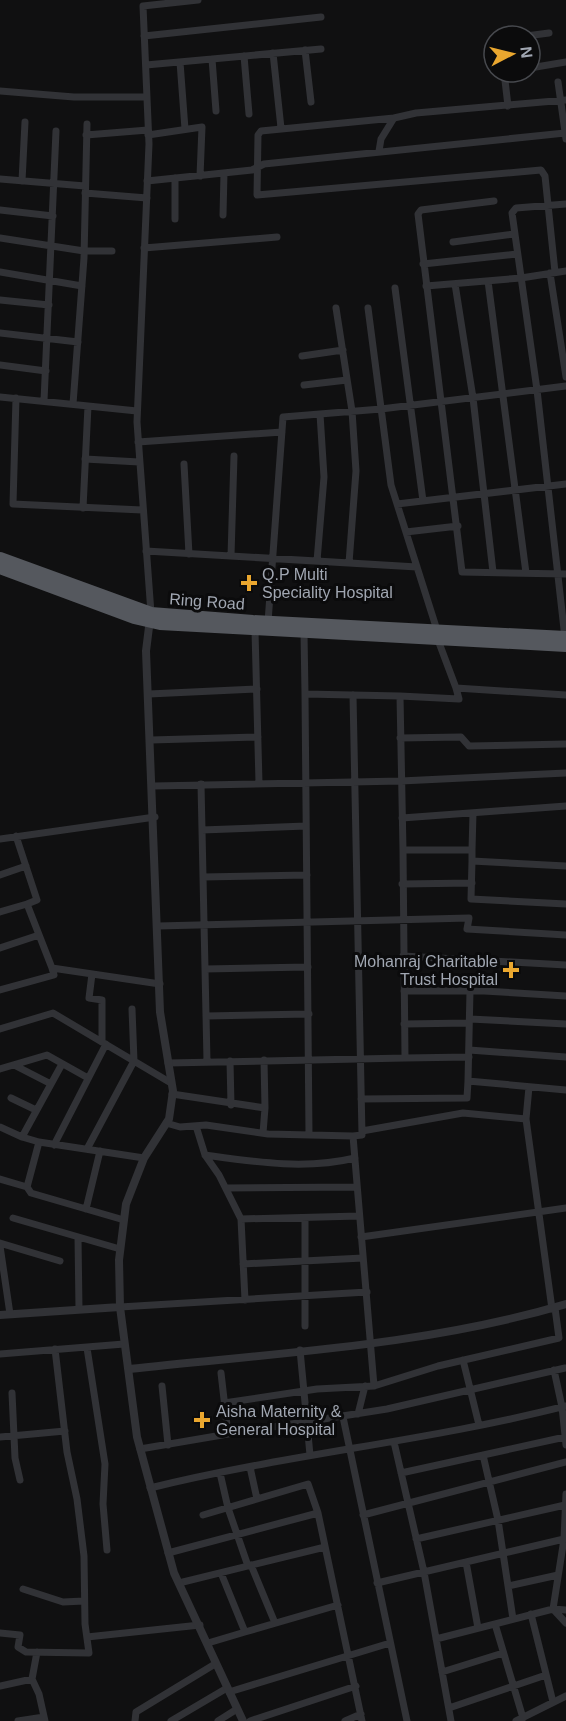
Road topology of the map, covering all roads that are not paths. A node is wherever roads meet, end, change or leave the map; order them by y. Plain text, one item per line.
1 (198, 0) edge
2 (178, 1) edge
3 (143, 3) edge
4 (321, 17) dead end
5 (549, 33) dead end
6 (542, 34) edge
7 (144, 36) junction
8 (321, 49) dead end
9 (306, 50) junction
10 (273, 53) junction
11 (244, 56) junction
12 (212, 59) junction
13 (180, 62) junction
14 (566, 62) edge
15 (146, 65) junction
16 (542, 66) edge
17 (558, 82) dead end
18 (505, 84) edge
19 (0, 91) edge
20 (147, 97) junction
21 (563, 100) edge
22 (311, 102) dead end
23 (508, 106) junction
24 (216, 111) dead end
25 (249, 114) dead end
26 (394, 118) junction
27 (26, 122) dead end
28 (87, 124) dead end
29 (281, 128) junction
30 (185, 129) junction
31 (56, 131) dead end
32 (148, 133) junction
33 (86, 135) junction
34 (566, 136) edge
35 (379, 151) junction
36 (255, 168) junction
37 (224, 174) junction
38 (201, 176) junction
39 (175, 178) junction
40 (0, 179) edge
41 (22, 181) junction
42 (147, 181) junction
43 (54, 184) junction
44 (85, 190) junction
45 (147, 198) junction
46 (494, 201) dead end
47 (566, 204) edge
48 (548, 206) junction
49 (0, 210) edge
50 (224, 215) dead end
51 (53, 216) junction
52 (175, 219) dead end
53 (514, 234) junction
54 (277, 237) dead end
55 (0, 238) edge
56 (453, 242) dead end
57 (52, 245) junction
58 (144, 248) junction
59 (84, 251) junction
60 (112, 251) dead end
61 (517, 254) junction
62 (423, 264) junction
63 (566, 271) edge
64 (0, 272) edge
65 (553, 273) junction
66 (521, 278) junction
67 (49, 281) junction
68 (488, 281) junction
69 (455, 284) junction
70 (82, 286) junction
71 (426, 286) junction
72 (394, 288) dead end
73 (0, 300) edge
74 (49, 305) junction
75 (336, 308) dead end
76 (368, 309) dead end
77 (0, 333) edge
78 (47, 339) junction
79 (78, 342) junction
80 (343, 350) junction
81 (302, 356) dead end
82 (0, 365) edge
83 (46, 371) junction
84 (566, 377) edge
85 (347, 380) junction
86 (304, 386) dead end
87 (566, 386) edge
88 (537, 390) junction
89 (502, 394) junction
90 (0, 397) edge
91 (16, 398) junction
92 (473, 398) junction
93 (44, 401) junction
94 (442, 402) junction
95 (73, 405) junction
96 (410, 405) junction
97 (88, 406) junction
98 (381, 409) junction
99 (137, 411) junction
100 (352, 411) junction
101 (320, 414) junction
102 (282, 432) junction
103 (138, 442) junction
104 (234, 456) dead end
105 (85, 459) junction
106 (139, 462) junction
107 (184, 464) dead end
108 (566, 484) edge
109 (547, 486) junction
110 (515, 490) junction
111 (483, 494) junction
112 (455, 497) junction
113 (423, 501) junction
114 (397, 504) junction
115 (83, 508) junction
116 (142, 510) junction
117 (458, 526) junction
118 (406, 532) junction
119 (146, 551) junction
120 (189, 554) junction
121 (231, 556) junction
122 (0, 558) edge
123 (274, 559) junction
124 (317, 561) junction
125 (349, 563) junction
126 (417, 567) junction
127 (0, 568) edge
128 (493, 572) junction
129 (526, 573) junction
130 (563, 573) edge
131 (150, 618) junction
132 (268, 622) junction
133 (255, 631) junction
134 (304, 633) junction
135 (438, 635) junction
136 (566, 637) edge
137 (566, 646) edge
138 (456, 688) junction
139 (257, 690) junction
140 (149, 694) junction
141 (304, 694) junction
142 (353, 695) junction
143 (566, 695) edge
144 (400, 696) junction
145 (258, 737) junction
146 (400, 738) junction
147 (151, 740) junction
148 (566, 744) edge
149 (566, 773) edge
150 (356, 781) junction
151 (401, 781) junction
152 (305, 782) junction
153 (259, 783) junction
154 (201, 784) junction
155 (153, 786) junction
156 (566, 806) edge
157 (473, 813) junction
158 (155, 818) junction
159 (402, 818) junction
160 (306, 826) junction
161 (202, 830) junction
162 (16, 836) junction
163 (0, 839) edge
164 (403, 850) junction
165 (472, 850) junction
166 (472, 861) junction
167 (26, 866) junction
168 (566, 866) edge
169 (0, 875) edge
170 (307, 875) junction
171 (203, 877) junction
172 (472, 883) junction
173 (402, 884) junction
174 (27, 904) junction
175 (566, 904) edge
176 (0, 912) edge
177 (402, 919) junction
178 (359, 920) junction
179 (308, 922) junction
180 (204, 924) junction
181 (158, 927) junction
182 (566, 934) edge
183 (39, 935) junction
184 (0, 948) edge
185 (403, 956) junction
186 (566, 965) edge
187 (52, 968) junction
188 (308, 968) junction
189 (205, 969) junction
190 (92, 974) junction
191 (160, 984) junction
192 (0, 990) edge
193 (404, 991) junction
194 (470, 991) junction
195 (566, 996) edge
196 (132, 1009) dead end
197 (309, 1014) junction
198 (206, 1016) junction
199 (470, 1021) junction
200 (404, 1024) junction
201 (566, 1024) edge
202 (0, 1029) edge
203 (104, 1043) junction
204 (469, 1054) junction
205 (360, 1057) junction
206 (566, 1057) edge
207 (310, 1058) junction
208 (405, 1058) junction
209 (264, 1060) junction
210 (134, 1061) junction
211 (207, 1061) junction
212 (230, 1061) junction
213 (168, 1063) junction
214 (62, 1064) junction
215 (14, 1065) junction
216 (0, 1070) edge
217 (88, 1078) junction
218 (468, 1081) junction
219 (171, 1083) junction
220 (51, 1084) junction
221 (529, 1087) junction
222 (566, 1090) edge
223 (172, 1094) junction
224 (11, 1098) dead end
225 (361, 1099) junction
226 (231, 1104) junction
227 (265, 1108) junction
228 (36, 1110) junction
229 (526, 1119) junction
230 (166, 1123) junction
231 (196, 1126) junction
232 (0, 1127) edge
233 (362, 1131) junction
234 (263, 1133) junction
235 (309, 1134) junction
236 (353, 1136) junction
237 (22, 1137) junction
238 (39, 1142) junction
239 (54, 1144) junction
240 (87, 1149) junction
241 (100, 1151) junction
242 (205, 1155) junction
243 (144, 1158) junction
244 (355, 1158) junction
245 (0, 1179) edge
246 (27, 1187) junction
247 (356, 1187) junction
248 (226, 1188) junction
249 (566, 1208) edge
250 (86, 1209) junction
251 (538, 1211) junction
252 (359, 1216) junction
253 (13, 1218) dead end
254 (305, 1218) junction
255 (241, 1219) junction
256 (124, 1220) junction
257 (78, 1237) junction
258 (361, 1237) junction
259 (0, 1245) edge
260 (120, 1249) junction
261 (363, 1258) junction
262 (60, 1261) dead end
263 (304, 1262) junction
264 (243, 1264) junction
265 (367, 1292) junction
266 (304, 1296) junction
267 (245, 1300) junction
268 (566, 1304) edge
269 (120, 1307) junction
270 (554, 1308) junction
271 (79, 1310) junction
272 (5, 1314) edge
273 (305, 1326) dead end
274 (370, 1343) junction
275 (124, 1344) junction
276 (87, 1348) junction
277 (56, 1349) junction
278 (300, 1350) junction
279 (0, 1354) edge
280 (464, 1360) junction
281 (565, 1368) edge
282 (129, 1369) junction
283 (554, 1370) junction
284 (221, 1373) dead end
285 (162, 1386) dead end
286 (365, 1386) junction
287 (374, 1386) junction
288 (470, 1390) junction
289 (303, 1391) junction
290 (12, 1393) dead end
291 (224, 1403) junction
292 (564, 1407) edge
293 (358, 1414) junction
294 (343, 1417) junction
295 (306, 1422) junction
296 (479, 1425) junction
297 (65, 1431) junction
298 (565, 1432) edge
299 (228, 1434) junction
300 (14, 1436) junction
301 (0, 1437) edge
302 (394, 1442) junction
303 (168, 1445) junction
304 (566, 1445) edge
305 (140, 1449) junction
306 (349, 1449) junction
307 (310, 1455) junction
308 (483, 1455) junction
309 (566, 1462) edge
310 (250, 1467) junction
311 (220, 1473) junction
312 (401, 1473) junction
313 (20, 1480) dead end
314 (489, 1482) junction
315 (150, 1488) junction
316 (566, 1494) edge
317 (256, 1499) junction
318 (408, 1503) junction
319 (566, 1504) edge
320 (228, 1508) junction
321 (318, 1513) junction
322 (203, 1515) dead end
323 (363, 1515) junction
324 (498, 1520) junction
325 (236, 1534) junction
326 (416, 1539) junction
327 (564, 1539) junction
328 (325, 1547) junction
329 (107, 1550) dead end
330 (168, 1552) junction
331 (503, 1553) junction
332 (466, 1562) junction
333 (249, 1565) junction
334 (221, 1572) junction
335 (424, 1572) junction
336 (558, 1575) junction
337 (179, 1583) junction
338 (377, 1583) junction
339 (508, 1586) junction
340 (23, 1589) dead end
341 (84, 1601) junction
342 (339, 1605) junction
343 (553, 1608) junction
344 (566, 1610) edge
345 (531, 1614) junction
346 (513, 1619) junction
347 (275, 1623) junction
348 (566, 1623) edge
349 (495, 1624) junction
350 (200, 1625) junction
351 (478, 1628) junction
352 (245, 1632) junction
353 (0, 1634) edge
354 (87, 1637) junction
355 (436, 1639) junction
356 (390, 1643) junction
357 (208, 1644) junction
358 (37, 1652) junction
359 (503, 1653) junction
360 (350, 1655) junction
361 (215, 1664) junction
362 (442, 1672) junction
363 (546, 1675) junction
364 (32, 1679) junction
365 (0, 1686) edge
366 (356, 1686) junction
367 (513, 1688) junction
368 (228, 1690) junction
369 (566, 1696) edge
370 (553, 1702) junction
371 (448, 1708) junction
372 (237, 1709) junction
373 (531, 1713) junction
374 (362, 1718) edge
375 (45, 1719) edge
376 (519, 1719) edge
377 (18, 1721) edge
378 (135, 1721) edge
379 (171, 1721) edge
380 (218, 1721) edge
381 (243, 1721) edge
382 (250, 1721) edge
383 (345, 1721) edge
384 (406, 1721) edge
385 (451, 1721) edge
386 (535, 1721) edge

1 - 2 street
2 - 3 street
3 - 7 street
4 - 7 street
5 - 6 street
7 - 15 street
8 - 9 street
9 - 10 street
9 - 22 street
10 - 11 street
10 - 29 street
11 - 12 street
11 - 25 street
12 - 13 street
12 - 24 street
13 - 15 street
13 - 30 street
14 - 16 street
15 - 20 street
17 - 21 street
18 - 23 street
19 - 20 street
20 - 32 street
21 - 23 street
21 - 34 street
23 - 26 street
26 - 29 street
26 - 35 street
27 - 41 street
28 - 33 street
29 - 36 street
30 - 32 street
30 - 38 street
31 - 43 street
32 - 33 street
32 - 42 street
33 - 44 street
34 - 35 street
35 - 36 street
36 - 37 street
36 - 48 street
37 - 38 street
37 - 50 street
38 - 39 street
39 - 42 street
39 - 52 street
40 - 41 street
41 - 43 street
42 - 45 street
43 - 44 street
43 - 51 street
44 - 45 street
44 - 59 street
45 - 58 street
46 - 62 street
47 - 48 street
48 - 53 street
48 - 65 street
49 - 51 street
51 - 57 street
53 - 56 street
53 - 61 street
54 - 58 street
55 - 57 street
57 - 59 street
57 - 67 street
58 - 99 street
59 - 60 street
59 - 70 street
61 - 62 street
61 - 66 street
62 - 71 street
63 - 65 street
64 - 67 street
65 - 66 street
65 - 84 street
66 - 68 street
66 - 88 street
67 - 70 street
67 - 74 street
68 - 69 street
68 - 89 street
69 - 71 street
69 - 92 street
70 - 79 street
71 - 94 street
72 - 96 street
73 - 74 street
74 - 78 street
75 - 80 street
76 - 98 street
77 - 78 street
78 - 79 street
78 - 83 street
79 - 95 street
80 - 81 street
80 - 85 street
82 - 83 street
83 - 93 street
85 - 86 street
85 - 100 street
87 - 88 street
88 - 89 street
88 - 109 street
89 - 92 street
89 - 110 street
90 - 91 street
91 - 93 street
91 - 115 street
92 - 94 street
92 - 111 street
93 - 95 street
94 - 96 street
94 - 112 street
95 - 97 street
96 - 98 street
96 - 113 street
97 - 99 street
97 - 105 street
98 - 100 street
98 - 114 street
99 - 103 street
100 - 101 street
100 - 125 street
101 - 102 street
101 - 124 street
102 - 103 street
102 - 123 street
103 - 106 street
104 - 121 street
105 - 106 street
105 - 115 street
106 - 116 street
107 - 120 street
108 - 109 street
109 - 110 street
109 - 130 street
110 - 111 street
110 - 129 street
111 - 112 street
111 - 128 street
112 - 113 street
112 - 117 street
113 - 114 street
114 - 118 street
115 - 116 street
116 - 119 street
117 - 118 street
117 - 128 street
118 - 126 street
119 - 120 street
119 - 131 street
120 - 121 street
121 - 123 street
122 - 131 highway, Ring Road
123 - 124 street
123 - 132 street
124 - 125 street
125 - 126 street
126 - 135 street
127 - 131 highway, Ring Road
128 - 129 street
129 - 130 street
130 - 136 street
131 - 132 highway, Ring Road
131 - 133 highway, Ring Road
131 - 140 street
132 - 135 highway, Ring Road
133 - 134 highway, Ring Road
133 - 139 street
134 - 135 highway, Ring Road
134 - 141 street
135 - 136 highway, Ring Road
135 - 137 highway, Ring Road
135 - 138 street
136 - 137 street
138 - 143 street
138 - 144 street
139 - 140 street
139 - 145 street
140 - 147 street
141 - 142 street
141 - 152 street
142 - 144 street
142 - 150 street
144 - 146 street
145 - 147 street
145 - 153 street
146 - 148 street
146 - 151 street
147 - 155 street
149 - 151 street
150 - 151 street
150 - 152 street
150 - 178 street
151 - 159 street
152 - 153 street
152 - 160 street
153 - 154 street
154 - 155 street
154 - 161 street
155 - 158 street
156 - 157 street
157 - 159 street
157 - 165 street
158 - 162 street
158 - 181 street
159 - 164 street
160 - 161 street
160 - 170 street
161 - 171 street
162 - 163 street
162 - 167 street
164 - 165 street
164 - 173 street
165 - 166 street
166 - 168 street
166 - 172 street
167 - 169 street
167 - 174 street
170 - 171 street
170 - 179 street
171 - 180 street
172 - 173 street
172 - 175 street
173 - 177 street
174 - 176 street
174 - 183 street
177 - 178 street
177 - 182 street
177 - 185 street
178 - 179 street
178 - 205 street
179 - 180 street
179 - 188 street
180 - 181 street
180 - 189 street
181 - 191 street
183 - 184 street
183 - 187 street
185 - 186 street
185 - 193 street
187 - 190 street
187 - 192 street
188 - 189 street
188 - 197 street
189 - 198 street
190 - 191 street
190 - 203 street
191 - 213 street
193 - 194 street
193 - 200 street
194 - 195 street
194 - 199 street
196 - 210 street
197 - 198 street
197 - 207 street
198 - 211 street
199 - 200 street
199 - 201 street
199 - 204 street
200 - 208 street
202 - 203 street
203 - 210 street
203 - 217 street
204 - 206 street
204 - 208 street
204 - 218 street
205 - 207 street
205 - 208 street
205 - 225 street
207 - 209 street
207 - 235 street
209 - 212 street
209 - 227 street
210 - 219 street
210 - 240 street
211 - 212 street
211 - 213 street
212 - 226 street
213 - 219 street
214 - 215 street
214 - 217 street
214 - 220 street
215 - 216 street
215 - 220 street
217 - 239 street
218 - 221 street
218 - 225 street
219 - 223 street
220 - 228 street
221 - 222 street
221 - 229 street
223 - 226 street
223 - 230 street
224 - 228 street
225 - 233 street
226 - 227 street
227 - 234 street
228 - 237 street
229 - 233 street
229 - 251 street
230 - 231 street
230 - 243 street
231 - 234 street
231 - 242 street
232 - 237 street
233 - 236 street
234 - 235 street
235 - 236 street
236 - 244 street
237 - 238 street
238 - 239 street
238 - 246 street
239 - 240 street
240 - 241 street
241 - 243 street
241 - 250 street
242 - 244 street
242 - 248 street
243 - 256 street
244 - 247 street
245 - 246 street
246 - 250 street
247 - 248 street
247 - 252 street
248 - 255 street
249 - 251 street
250 - 256 street
251 - 258 street
251 - 270 street
252 - 254 street
252 - 258 street
253 - 257 street
254 - 255 street
254 - 263 street
255 - 264 street
256 - 260 street
257 - 260 street
257 - 271 street
258 - 261 street
259 - 262 street
259 - 272 street
260 - 269 street
261 - 263 street
261 - 265 street
263 - 264 street
263 - 266 street
264 - 267 street
265 - 266 street
265 - 274 street
266 - 267 street
266 - 273 street
267 - 269 street
268 - 270 street
269 - 271 street
269 - 275 street
270 - 274 street
270 - 280 street
271 - 272 street
274 - 278 street
274 - 287 street
275 - 276 street
275 - 282 street
276 - 277 street
276 - 329 street
277 - 279 street
277 - 297 street
278 - 282 street
278 - 289 street
280 - 287 street
280 - 288 street
281 - 283 street
282 - 305 street
283 - 288 street
283 - 292 street
284 - 291 street
285 - 303 street
286 - 287 street
286 - 289 street
286 - 293 street
288 - 293 street
288 - 296 street
289 - 291 street
289 - 295 street
290 - 300 street
291 - 299 street
292 - 296 street
292 - 298 street
293 - 294 street
294 - 295 street
294 - 306 street
295 - 299 street
295 - 307 street
296 - 302 street
297 - 300 street
297 - 341 street
298 - 304 street
298 - 308 street
299 - 303 street
300 - 301 street
300 - 313 street
302 - 306 street
302 - 312 street
303 - 305 street
305 - 315 street
306 - 307 street
306 - 323 street
307 - 310 street
308 - 312 street
308 - 314 street
309 - 314 street
310 - 311 street
310 - 317 street
311 - 315 street
311 - 320 street
312 - 318 street
314 - 318 street
314 - 324 street
315 - 330 street
316 - 319 street
317 - 320 street
317 - 321 street
318 - 323 street
318 - 326 street
319 - 324 street
319 - 327 street
320 - 322 street
320 - 325 street
321 - 325 street
321 - 328 street
323 - 338 street
324 - 326 street
324 - 331 street
325 - 330 street
325 - 333 street
326 - 335 street
327 - 331 street
327 - 336 street
328 - 333 street
328 - 342 street
330 - 337 street
331 - 332 street
331 - 339 street
332 - 335 street
332 - 351 street
333 - 334 street
333 - 347 street
334 - 337 street
334 - 352 street
335 - 338 street
335 - 355 street
336 - 339 street
336 - 343 street
337 - 350 street
338 - 356 street
339 - 346 street
340 - 341 street
341 - 354 street
342 - 347 street
342 - 360 street
343 - 344 street
343 - 345 street
343 - 348 street
345 - 346 street
345 - 363 street
346 - 349 street
347 - 352 street
349 - 351 street
349 - 359 street
350 - 354 street
350 - 357 street
351 - 355 street
352 - 357 street
353 - 358 street
354 - 358 street
355 - 362 street
356 - 360 street
356 - 384 street
357 - 361 street
358 - 364 street
359 - 362 street
359 - 367 street
360 - 366 street
360 - 368 street
361 - 368 street
361 - 378 street
362 - 371 street
363 - 367 street
363 - 370 street
364 - 365 street
364 - 375 street
366 - 374 street
366 - 382 street
367 - 371 street
367 - 376 street
368 - 372 street
368 - 379 street
369 - 370 street
370 - 373 street
371 - 385 street
372 - 380 street
372 - 381 street
373 - 376 street
373 - 386 street
374 - 383 street
375 - 377 street

